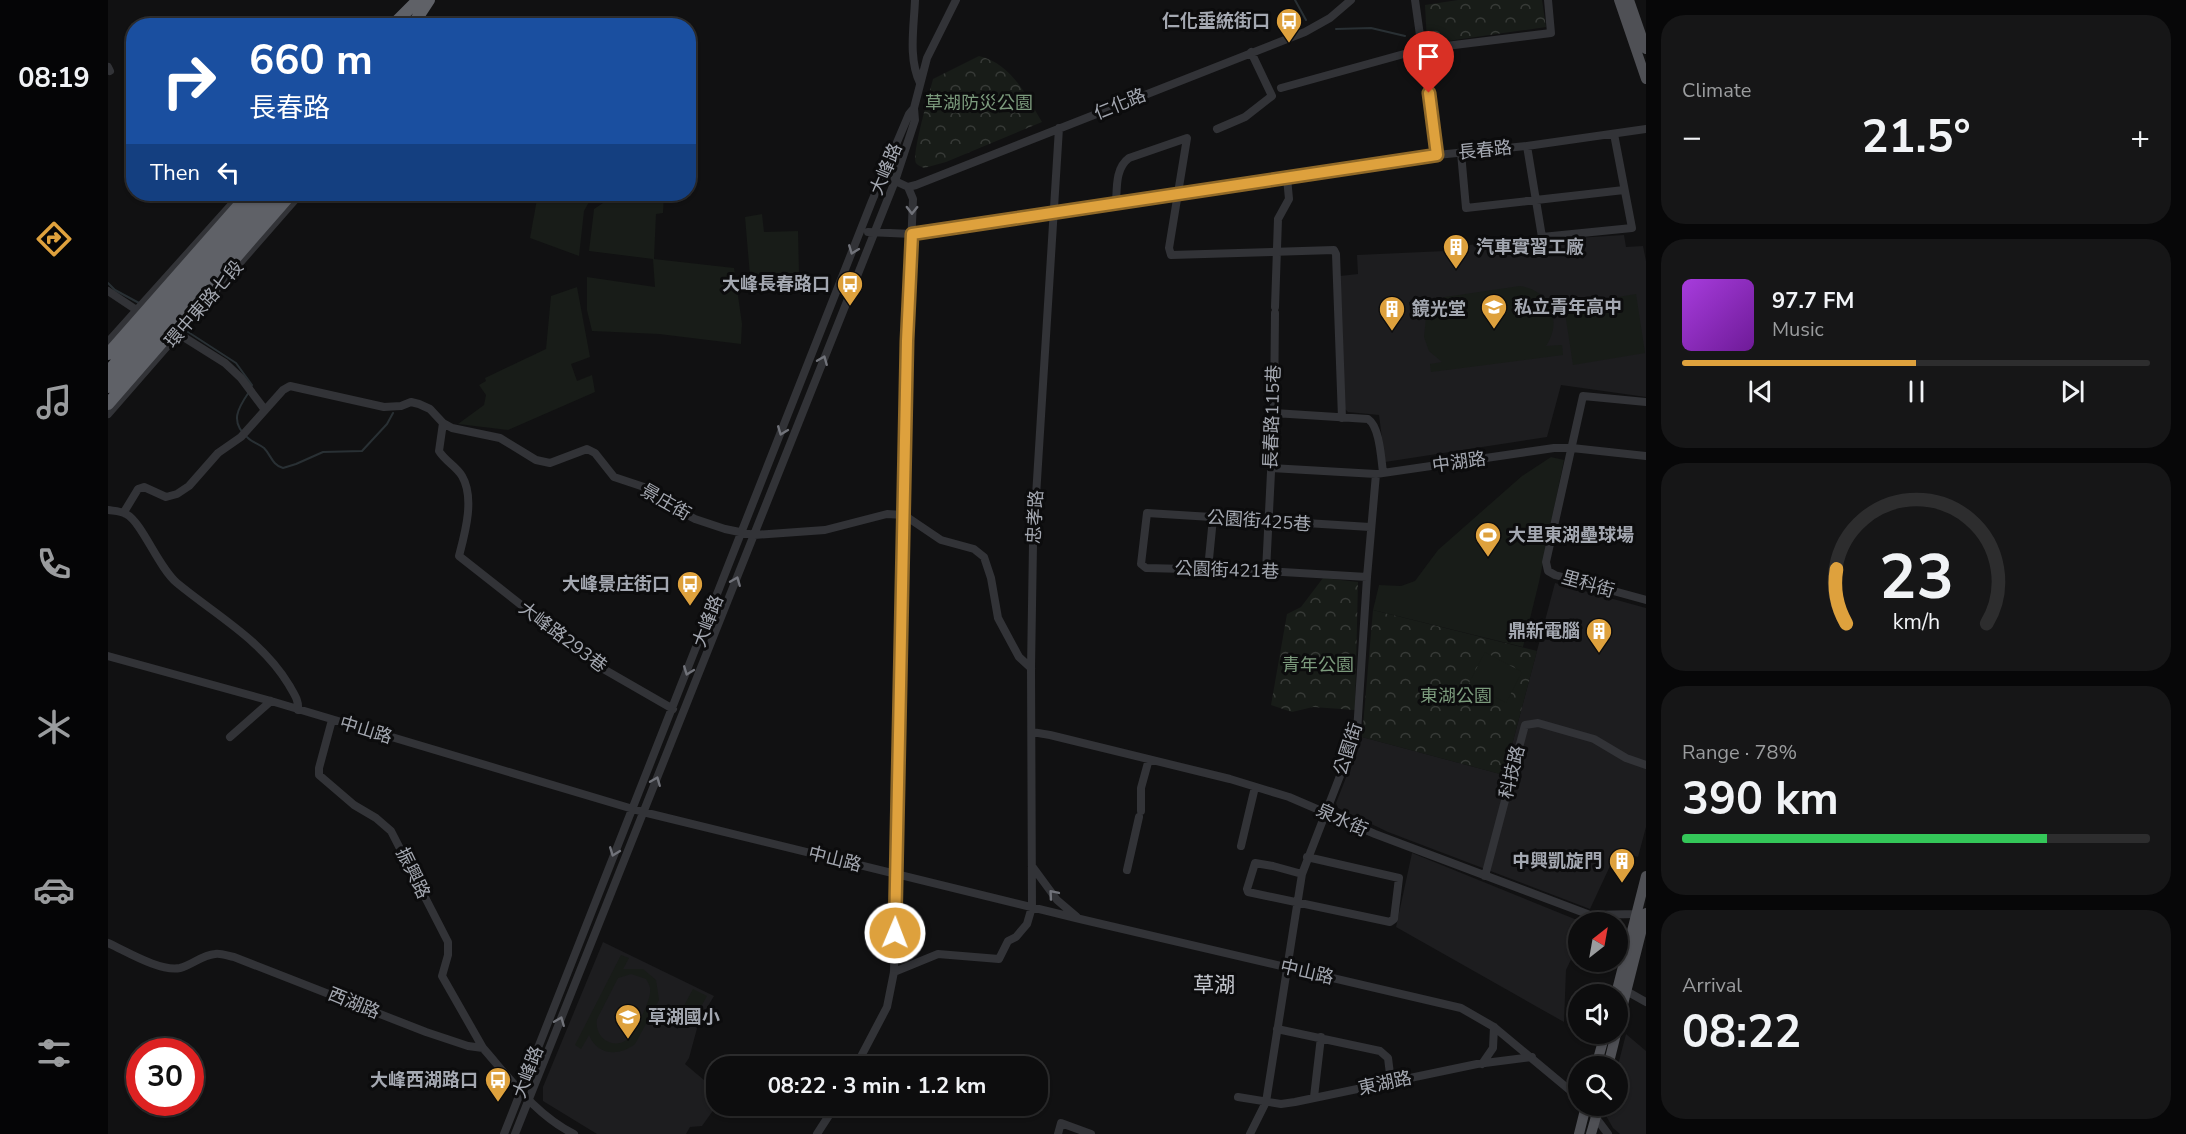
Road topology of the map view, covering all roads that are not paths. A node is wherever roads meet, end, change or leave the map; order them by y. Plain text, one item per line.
1 (915, 0) edge
2 (956, 0) edge
3 (1351, 0) edge
4 (1415, 0) edge
5 (1548, 0) edge
6 (1619, 0) edge
7 (1629, 0) edge
8 (422, 2) edge
9 (404, 10) junction
10 (394, 18) edge
11 (398, 18) edge
12 (403, 18) edge
13 (407, 18) edge
14 (418, 18) edge
15 (1643, 45) edge
16 (1422, 49) junction
17 (1251, 52) junction
18 (1646, 79) edge
19 (920, 83) junction
20 (1277, 91) junction
21 (914, 108) junction
22 (1059, 128) junction
23 (1217, 129) dead end
24 (1646, 129) edge
25 (1614, 134) junction
26 (1527, 146) junction
27 (1461, 153) junction
28 (1437, 155) junction
29 (884, 176) junction
30 (1287, 178) junction
31 (895, 181) junction
32 (908, 187) junction
33 (1624, 190) junction
34 (1179, 194) junction
35 (1537, 200) junction
36 (235, 201) edge
37 (243, 201) edge
38 (252, 201) edge
39 (257, 201) edge
40 (273, 201) edge
41 (273, 201) edge
42 (285, 201) edge
43 (294, 201) edge
44 (1116, 204) junction
45 (1054, 213) junction
46 (861, 230) junction
47 (873, 233) junction
48 (912, 234) junction
49 (1277, 252) junction
50 (108, 291) edge
51 (137, 310) junction
52 (153, 314) junction
53 (168, 323) junction
54 (178, 333) junction
55 (108, 342) edge
56 (108, 354) edge
57 (108, 367) edge
58 (108, 372) edge
59 (108, 389) edge
60 (1646, 402) edge
61 (108, 404) edge
62 (265, 410) junction
63 (1274, 413) junction
64 (108, 414) edge
65 (1342, 418) junction
66 (443, 423) junction
67 (1572, 447) junction
68 (1646, 456) edge
69 (1271, 468) junction
70 (1379, 473) junction
71 (108, 510) edge
72 (124, 512) junction
73 (1147, 513) joint
74 (904, 515) junction
75 (1213, 518) junction
76 (1267, 522) junction
77 (1370, 527) junction
78 (742, 532) junction
79 (754, 535) junction
80 (1208, 569) junction
81 (1266, 571) junction
82 (1367, 577) junction
83 (1646, 600) edge
84 (108, 656) edge
85 (1031, 668) junction
86 (271, 701) junction
87 (673, 709) junction
88 (298, 710) junction
89 (332, 720) junction
90 (1032, 732) junction
91 (230, 737) dead end
92 (1149, 759) junction
93 (1646, 765) edge
94 (1255, 787) junction
95 (631, 808) junction
96 (643, 812) junction
97 (1326, 812) junction
98 (1241, 846) dead end
99 (1308, 857) junction
100 (1031, 865) junction
101 (1127, 870) dead end
102 (897, 874) junction
103 (1302, 874) junction
104 (1485, 876) junction
105 (1646, 876) edge
106 (1298, 904) junction
107 (1032, 907) junction
108 (1642, 912) edge
109 (1080, 919) junction
110 (1643, 934) edge
111 (108, 943) edge
112 (1288, 968) junction
113 (894, 972) junction
114 (1622, 984) edge
115 (1622, 984) edge
116 (1628, 994) edge
117 (1646, 1002) edge
118 (1494, 1028) junction
119 (1277, 1029) junction
120 (1321, 1037) junction
121 (483, 1048) junction
122 (861, 1056) edge
123 (1532, 1057) junction
124 (1482, 1064) junction
125 (1391, 1082) junction
126 (1568, 1088) edge
127 (521, 1092) junction
128 (1238, 1097) dead end
129 (1314, 1097) junction
130 (529, 1099) junction
131 (1266, 1102) junction
132 (829, 1116) edge
133 (1584, 1116) edge
134 (1596, 1116) edge
135 (1599, 1116) edge
136 (504, 1134) edge
137 (515, 1134) edge
138 (574, 1134) edge
139 (817, 1134) edge
140 (1058, 1134) edge
141 (1091, 1134) edge
142 (1250, 1134) edge
143 (1579, 1134) edge
144 (1591, 1134) edge
145 (1608, 1134) edge

1 - 19 street, 大峰路
2 - 19 street
3 - 17 street, 仁化路
4 - 16 street
5 - 16 street
6 - 15 main road
7 - 15 main road
8 - 9 street
8 - 12 highway
8 - 13 highway
8 - 14 highway
9 - 10 street
9 - 11 street
15 - 18 main road
16 - 20 street
16 - 28 street
17 - 20 street
17 - 22 street, 仁化路
19 - 21 street, 大峰路
20 - 23 street
21 - 29 street, 大峰路
21 - 31 street, 大峰路
22 - 32 street, 仁化路
22 - 45 street, 忠孝路
24 - 25 street, 長春路
25 - 26 street, 長春路
25 - 33 street
26 - 27 street, 長春路
26 - 35 street
27 - 28 street, 長春路
27 - 35 street
28 - 30 street, 長春路
29 - 31 street
29 - 46 street, 大峰路
30 - 34 street, 長春路
30 - 49 street, 長春路115巷
31 - 32 street
31 - 47 street, 大峰路
32 -> 48 street
33 - 35 street
33 - 35 street
34 - 44 street, 長春路
34 - 44 street
34 - 49 street
36 - 51 street
37 - 56 highway
38 - 52 street, 環中東路七段
39 - 58 highway
40 - 53 street, 環中東路七段
41 - 59 highway
42 - 61 highway
43 - 54 street, 環中東路七段
44 - 45 street, 長春路
45 - 48 street, 長春路
45 - 85 street, 忠孝路
46 - 47 street, 長春路
46 -> 78 street, 大峰路
47 - 48 street, 長春路
79 -> 47 street, 大峰路
48 - 74 street
49 - 63 street, 長春路115巷
49 - 65 street
50 - 51 street
51 - 52 street
51 - 55 street
52 - 53 street
52 - 57 street, 環中東路七段
53 - 54 street
53 - 59 street, 環中東路七段
54 - 62 street
54 - 64 street, 環中東路七段
60 - 67 street
62 - 66 street, 景庄街
62 - 72 street, 景庄街
63 - 65 street, 公園街
63 - 69 street, 長春路115巷
65 - 70 street, 公園街
66 - 78 street, 景庄街
66 - 87 street, 大峰路293巷
67 - 68 street, 中湖路
67 - 70 street, 中湖路
67 - 83 street, 里科街
69 - 70 street, 中湖路
69 - 76 street, 長春路115巷
70 - 77 street, 公園街
71 - 72 street
72 - 88 street
73 - 75 street, 公園街425巷
73 - 80 street, 公園街421巷
74 - 79 street, 景庄街
74 - 85 street
74 - 102 street
75 - 76 street, 公園街425巷
75 - 80 street
76 - 77 street, 公園街425巷
76 - 81 street, 長春路115巷
77 - 82 street, 公園街
78 - 79 street, 景庄街
78 -> 87 street, 大峰路
96 -> 79 street, 大峰路
80 - 81 street, 公園街421巷
81 - 82 street, 公園街421巷
82 - 97 street, 公園街
84 - 86 street, 中山路
85 - 90 street, 忠孝路
86 - 88 street, 中山路
86 - 91 street
87 - 95 street, 大峰路
88 - 89 street, 中山路
89 - 95 street, 中山路
89 - 121 street, 振興路
90 - 92 street, 泉水街
90 - 100 street, 忠孝路
92 - 94 street, 泉水街
92 - 101 street
93 - 104 street, 科技路
94 - 97 street, 泉水街
94 - 98 street
95 - 96 street, 中山路
95 -> 127 street, 大峰路
96 - 102 street, 中山路
130 -> 96 street, 大峰路
97 - 99 street, 公園街
97 - 104 street, 泉水街
99 - 103 street, 公園街
99 - 106 street
100 - 107 street, 忠孝路
109 -> 100 street
102 - 107 street, 中山路
102 - 113 street
103 - 106 street, 公園街
103 - 106 street
104 - 108 street, 泉水街
105 - 108 main road
106 - 112 street, 公園街
107 - 109 street, 中山路
107 - 113 street
108 - 110 main road
108 - 114 main road
109 - 112 street, 中山路
110 - 115 main road
111 - 121 street, 西湖路
112 - 118 street, 中山路
112 - 119 street, 公園街
113 - 122 street
116 - 117 street
118 - 123 street, 中山路
118 - 124 street
119 - 120 street
119 - 131 street, 公園街
120 - 125 street
120 - 129 street
121 - 127 street
123 - 124 street, 東湖路
123 - 126 street, 中山路
124 - 125 street, 東湖路
125 - 129 street, 東湖路
127 - 130 street
127 - 136 street, 大峰路
128 - 131 street, 東湖路
129 - 131 street, 東湖路
130 - 137 street, 大峰路
130 - 138 street
131 - 142 street, 公園街
132 - 139 street
133 - 143 main road
134 - 144 main road
135 - 145 street
140 - 141 street

